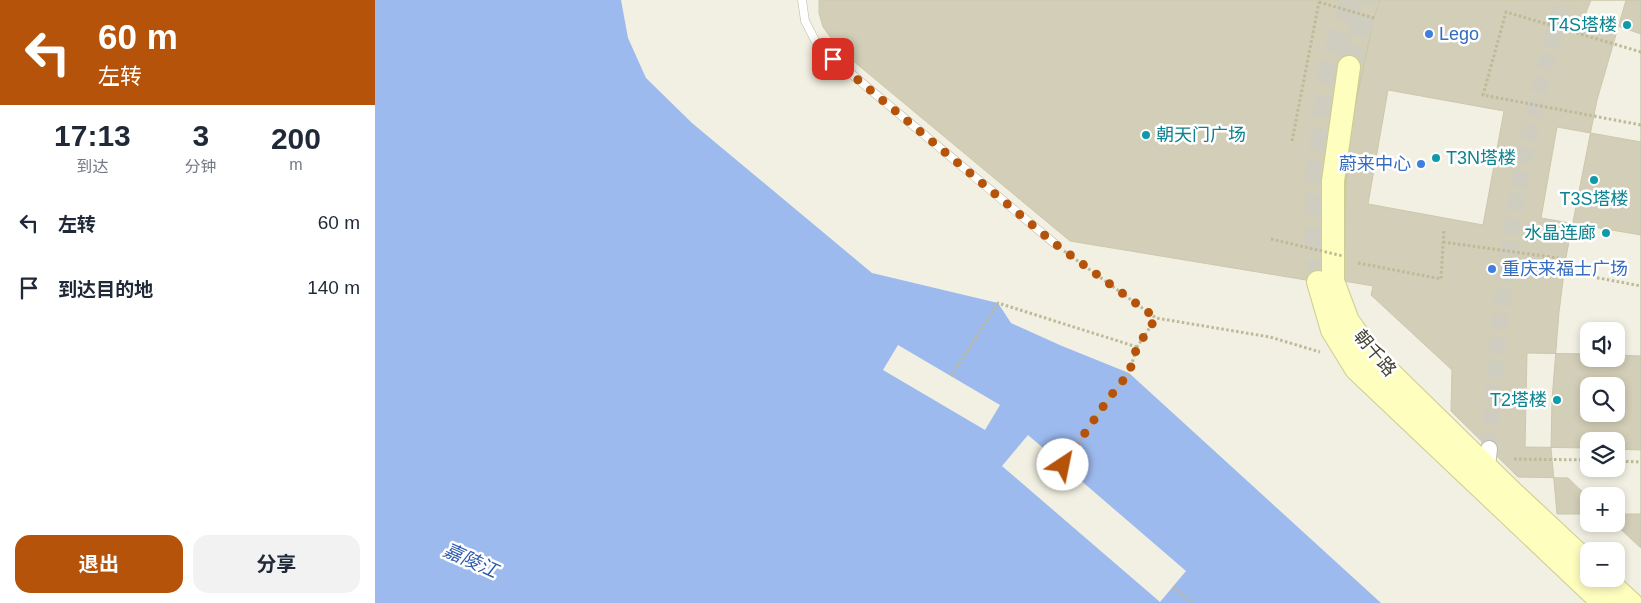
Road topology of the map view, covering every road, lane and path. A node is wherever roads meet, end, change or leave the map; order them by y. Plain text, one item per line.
1 (801, 0) edge
2 (1374, 18) dead end
3 (1641, 52) edge
4 (1349, 67) tunnel mouth
5 (1641, 125) edge
6 (1293, 141) dead end
7 (1444, 229) dead end
8 (1271, 239) dead end
9 (1443, 242) junction
10 (1054, 243) joint
11 (1343, 256) dead end
12 (1358, 263) dead end
13 (1318, 282) tunnel mouth
14 (1641, 286) edge
15 (1156, 318) junction
16 (1137, 347) junction
17 (1323, 353) dead end
18 (951, 376) dead end
19 (1514, 459) dead end
20 (1580, 460) edge
21 (1625, 461) edge
22 (1641, 462) edge
23 (1063, 465) dead end
24 (1483, 465) junction
25 (1580, 556) edge
26 (1173, 587) dead end
27 (1614, 587) edge
28 (1193, 603) edge
29 (1603, 603) edge
30 (1631, 603) edge

1 - 10 lane
2 - 6 path, bridge
3 - 5 path
4 - 24 main road, 朝千路
7 - 9 path
8 - 11 path, bridge
9 - 12 path
9 - 14 path
10 - 15 path
13 - 24 main road, 朝千路
15 - 16 path
15 - 17 path
16 - 18 path
16 - 23 path
19 - 20 path
21 - 22 path
24 - 25 main road, 朝千路
24 - 29 main road, 朝千路
26 - 28 path
27 - 30 main road

